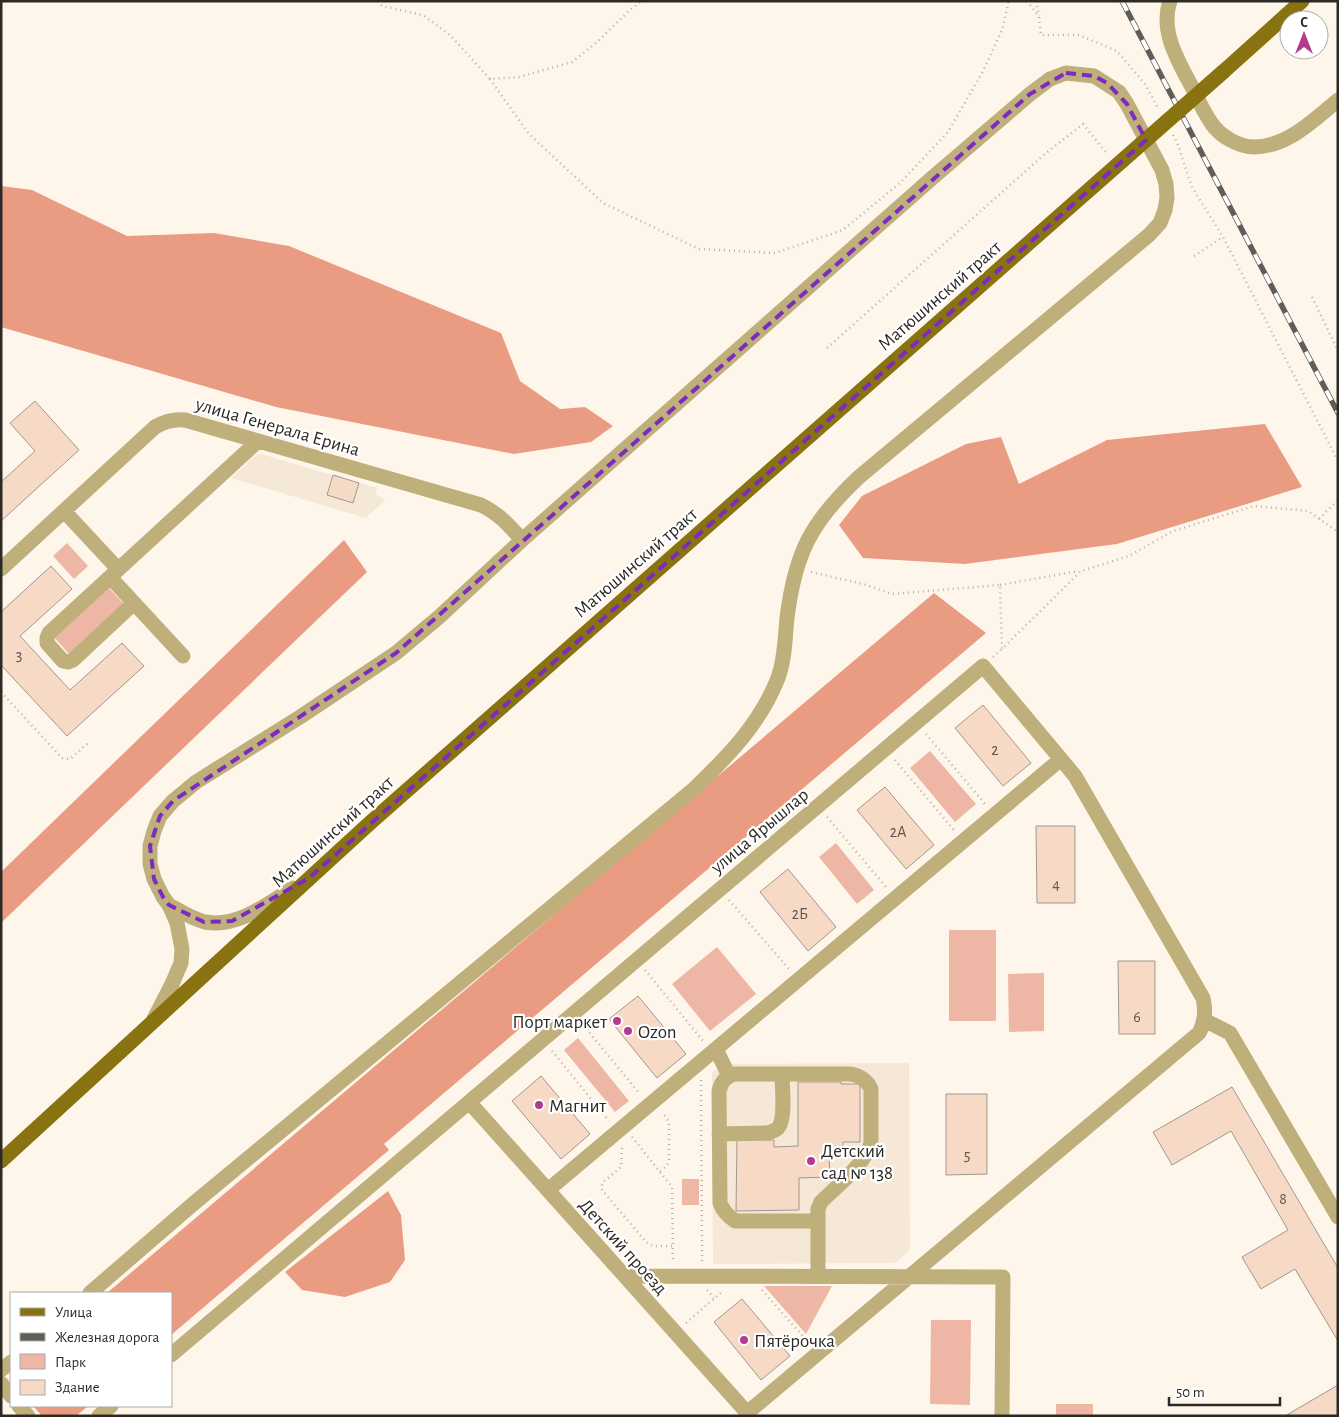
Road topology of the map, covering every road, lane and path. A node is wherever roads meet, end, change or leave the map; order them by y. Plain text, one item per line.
1 (378, 1) edge
2 (642, 1) edge
3 (1009, 1) edge
4 (1027, 1) edge
5 (1036, 1) edge
6 (1170, 1) edge
7 (1302, 1) edge
8 (1039, 17) junction
9 (490, 79) junction
10 (1338, 100) edge
11 (1159, 109) dead end
12 (1173, 134) dead end
13 (1120, 163) junction
14 (1223, 238) junction
15 (1194, 256) dead end
16 (1312, 297) dead end
17 (827, 348) dead end
18 (1338, 351) edge
19 (258, 441) junction
20 (1338, 461) edge
21 (1338, 500) edge
22 (64, 511) junction
23 (1319, 519) junction
24 (1338, 532) edge
25 (522, 540) junction
26 (796, 568) junction
27 (1, 569) edge
28 (1081, 571) junction
29 (114, 573) junction
30 (1000, 585) junction
31 (134, 603) junction
32 (183, 656) dead end
33 (1, 692) edge
34 (916, 722) junction
35 (88, 743) dead end
36 (885, 749) junction
37 (1061, 759) junction
38 (818, 806) junction
39 (994, 815) junction
40 (963, 841) junction
41 (309, 878) junction
42 (720, 889) junction
43 (895, 898) junction
44 (170, 906) junction
45 (636, 960) junction
46 (798, 979) junction
47 (574, 1013) junction
48 (154, 1019) junction
49 (1204, 1020) junction
50 (542, 1040) junction
51 (709, 1054) junction
52 (782, 1074) junction
53 (730, 1076) junction
54 (469, 1102) junction
55 (651, 1103) junction
56 (621, 1129) junction
57 (720, 1134) junction
58 (1, 1160) edge
59 (660, 1171) junction
60 (548, 1190) junction
61 (1338, 1217) edge
62 (817, 1220) junction
63 (673, 1246) junction
64 (624, 1276) junction
65 (674, 1276) junction
66 (702, 1276) junction
67 (744, 1276) junction
68 (818, 1276) junction
69 (910, 1276) junction
70 (91, 1292) edge
71 (675, 1333) junction
72 (172, 1354) edge
73 (819, 1354) junction
74 (1, 1383) edge
75 (10, 1395) edge
76 (110, 1407) edge
77 (748, 1414) edge
78 (99, 1416) edge
79 (1002, 1416) edge

1 - 9 path
2 - 9 path
3 - 9 path
4 - 8 path
5 - 8 path
6 - 10 street
7 - 13 main road, Матюшинский тракт, bridge
8 - 11 path
12 - 14 path
13 - 17 path
13 - 41 main road, Матюшинский тракт
14 - 15 path
14 - 20 path
16 - 18 path
19 - 22 street, улица Генерала Ерина
19 - 25 street, улица Генерала Ерина
19 - 29 street
21 - 23 path
22 - 27 street, улица Генерала Ерина
22 - 29 street
23 - 24 path
23 - 28 path
25 - 26 street
25 - 44 street
26 - 30 path
26 - 70 street
28 - 30 path
28 - 30 path
29 - 31 street
29 - 31 street
31 - 32 street
33 - 35 path
34 - 36 street, улица Ярышлар
34 - 37 street, улица Ярышлар
34 - 39 path
36 - 38 street, улица Ярышлар
36 - 40 path
37 - 39 street
37 - 49 street, улица Ярышлар
38 - 42 street, улица Ярышлар
38 - 43 path
39 - 40 street
40 - 43 street
41 - 44 street
41 - 48 main road, Матюшинский тракт
42 - 45 street, улица Ярышлар
42 - 46 path
43 - 46 street
44 - 48 street
45 - 47 street, улица Ярышлар
45 - 51 path
46 - 51 street
47 - 50 street, улица Ярышлар
47 - 55 path
48 - 58 main road, Матюшинский тракт
49 - 61 street
49 - 69 street
50 - 54 street, улица Ярышлар
50 - 56 path
51 - 53 street
51 - 55 street
51 - 66 path
52 - 53 street
52 - 57 street
52 - 62 street
53 - 57 street
54 - 60 street, Детский проезд
54 - 72 street, улица Ярышлар
55 - 56 street
55 - 59 path
56 - 59 path
56 - 60 street
56 - 63 path
57 - 62 street
59 - 63 path
60 - 64 street, Детский проезд
62 - 68 street
63 - 65 path
64 - 65 street
64 - 71 street, Детский проезд
65 - 66 street
66 - 67 street
67 - 68 street
67 - 71 path
67 - 73 path
68 - 69 street
69 - 73 street
69 - 79 street
71 - 77 street, Детский проезд
73 - 77 street
74 - 75 street
76 - 78 street

